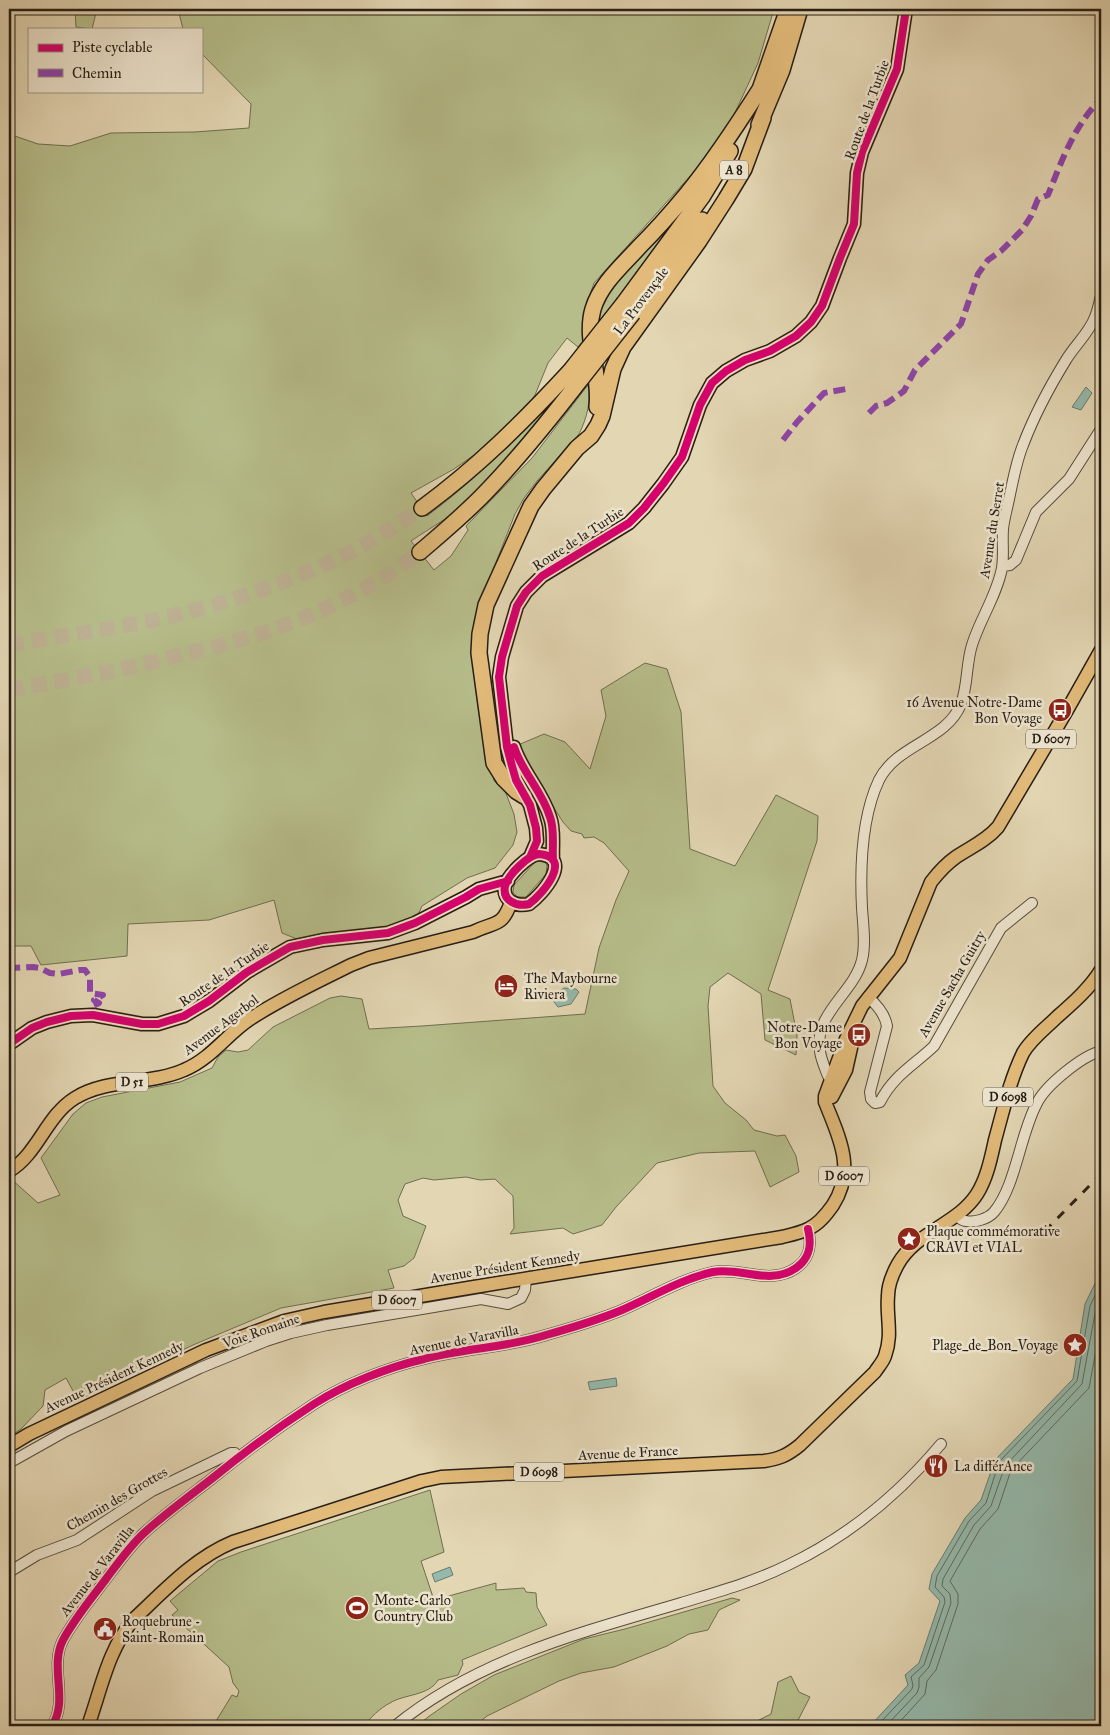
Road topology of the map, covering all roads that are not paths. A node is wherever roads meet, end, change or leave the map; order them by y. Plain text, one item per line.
1 (788, 9) edge
2 (800, 9) edge
3 (906, 9) edge
4 (762, 86) junction
5 (762, 118) junction
6 (1101, 296) edge
7 (628, 308) junction
8 (576, 375) junction
9 (1101, 429) edge
10 (577, 448) junction
11 (422, 508) tunnel mouth
12 (420, 552) tunnel mouth
13 (1003, 566) junction
14 (1101, 650) edge
15 (506, 728) junction
16 (492, 748) junction
17 (516, 780) junction
18 (524, 796) junction
19 (545, 804) junction
20 (531, 855) junction
21 (553, 860) junction
22 (508, 881) junction
23 (466, 897) junction
24 (509, 899) junction
25 (1032, 902) dead end
26 (525, 905) junction
27 (473, 932) junction
28 (1101, 970) edge
29 (868, 997) junction
30 (9, 1044) edge
31 (1101, 1052) edge
32 (837, 1075) junction
33 (9, 1170) edge
34 (956, 1216) junction
35 (808, 1229) junction
36 (526, 1278) junction
37 (941, 1444) dead end
38 (9, 1446) edge
39 (238, 1458) junction
40 (9, 1463) edge
41 (9, 1572) edge
42 (52, 1726) edge
43 (88, 1726) edge
44 (395, 1726) edge

1 - 4 highway, La Provençale / A 8
2 - 5 highway, La Provençale / A 8
3 - 15 main road, Route de la Turbie
4 - 7 highway, La Provençale / A 8
4 - 10 highway
5 - 7 highway, La Provençale / A 8
5 - 10 highway
6 - 13 street, Avenue du Serret
7 - 8 highway, La Provençale / A 8, bridge
8 - 11 highway, La Provençale / A 8
8 - 12 highway, La Provençale / A 8
9 - 13 street
10 - 16 highway
13 - 32 street, Avenue du Serret
14 - 29 main road, D 6007
15 - 17 main road, Route de la Turbie
15 - 19 main road, Route de la Turbie
16 - 17 highway
16 - 18 highway
17 - 18 main road, Route de la Turbie
17 - 19 main road
18 - 20 main road, Route de la Turbie
19 - 21 main road, Route de la Turbie
20 - 21 main road
20 - 22 main road
21 - 26 main road
22 - 23 main road, Route de la Turbie
22 - 24 main road
23 - 24 main road, Route de la Turbie
23 - 30 main road, Route de la Turbie
24 - 26 main road
24 - 27 main road, Avenue Agerbol / D 51
25 - 29 street, Avenue Sacha Guitry
26 - 27 main road, Avenue Agerbol / D 51
27 - 33 main road, Avenue Agerbol / D 51
28 - 34 main road, D 6098
29 - 32 main road, D 6007
31 - 34 street
32 - 35 main road, Avenue Président Kennedy / D 6007
34 - 43 main road, Avenue de France / D 6098
35 - 36 main road, Avenue Président Kennedy / D 6007
35 - 39 street, Avenue de Varavilla
36 - 38 main road, Avenue Président Kennedy / D 6007
36 - 40 street, Voie Romaine
37 - 44 street
39 - 41 street, Chemin des Grottes
39 - 42 street, Avenue de Varavilla

